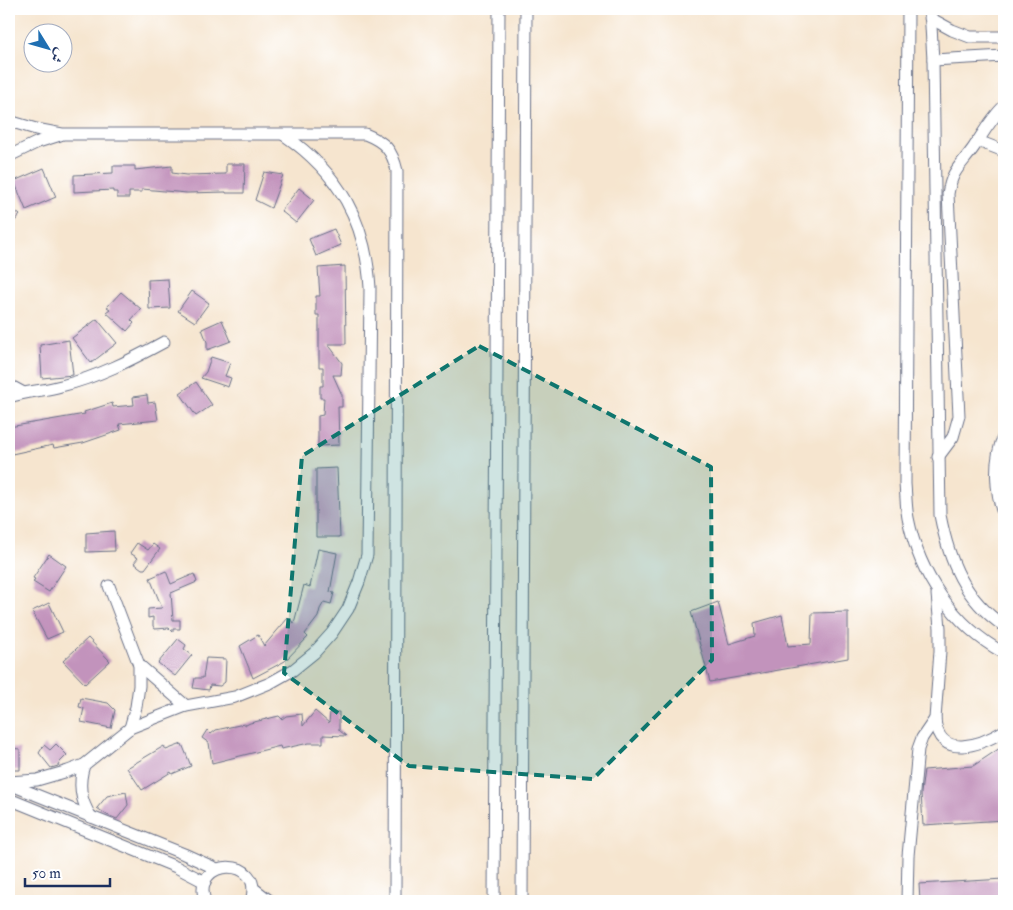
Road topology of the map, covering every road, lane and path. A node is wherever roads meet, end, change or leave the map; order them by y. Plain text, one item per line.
1 (499, 9) edge
2 (526, 9) edge
3 (908, 9) edge
4 (930, 13) edge
5 (1004, 37) edge
6 (1004, 56) edge
7 (933, 60) junction
8 (1004, 106) edge
9 (9, 121) edge
10 (62, 134) junction
11 (284, 135) junction
12 (978, 140) junction
13 (1004, 151) edge
14 (9, 156) edge
15 (164, 342) dead end
16 (9, 385) edge
17 (22, 392) junction
18 (9, 398) edge
19 (1004, 435) edge
20 (938, 457) junction
21 (1004, 516) edge
22 (109, 586) dead end
23 (937, 592) junction
24 (1004, 626) edge
25 (1004, 653) edge
26 (139, 665) junction
27 (186, 706) junction
28 (935, 719) junction
29 (130, 728) junction
30 (1004, 731) edge
31 (84, 765) junction
32 (9, 783) edge
33 (9, 799) edge
34 (90, 817) junction
35 (217, 869) junction
36 (205, 882) junction
37 (253, 888) junction
38 (205, 901) edge
39 (251, 901) edge
40 (270, 901) edge
41 (395, 901) edge
42 (494, 901) edge
43 (522, 901) edge
44 (907, 901) edge

1 - 42 street
2 - 43 street
3 - 23 street
4 - 5 street
4 - 7 street
6 - 7 street
7 - 20 street
8 - 12 street
9 - 10 street
10 - 11 street
10 - 14 street
11 - 27 street
11 - 41 street
12 - 13 street
12 - 20 street
15 - 17 street
16 - 17 street
17 - 18 street
19 - 21 street
20 - 24 street
22 - 26 street
23 - 25 street
23 - 28 street
26 - 27 street
26 - 29 street
27 - 29 street
28 - 30 street
28 - 44 street
29 - 31 street
31 - 32 street
31 - 34 street
32 - 34 street
33 - 36 street
34 - 35 street
35 - 36 street
35 - 37 street
36 - 38 street
37 - 39 street
37 - 40 street

